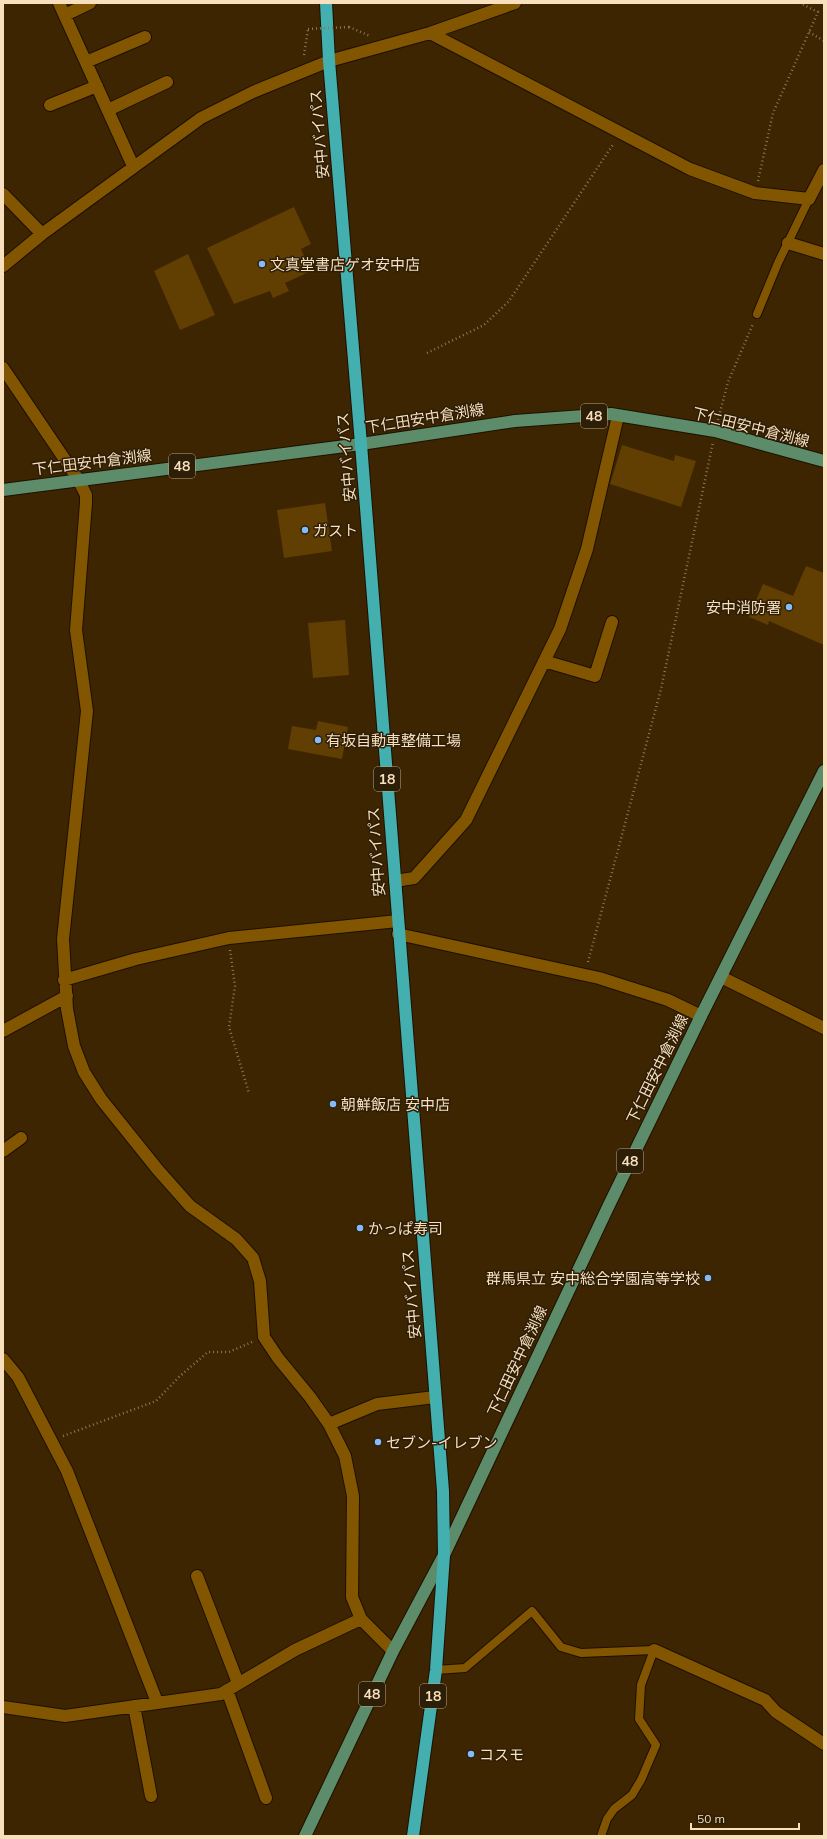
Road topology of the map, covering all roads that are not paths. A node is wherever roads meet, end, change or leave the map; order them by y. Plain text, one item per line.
1 (59, 3) edge
2 (90, 3) edge
3 (326, 3) edge
4 (515, 3) edge
5 (65, 15) junction
6 (430, 33) junction
7 (145, 37) dead end
8 (329, 61) junction
9 (86, 62) junction
10 (167, 82) dead end
11 (97, 86) junction
12 (50, 105) dead end
13 (108, 110) junction
14 (133, 166) junction
15 (824, 170) edge
16 (3, 194) edge
17 (808, 199) junction
18 (42, 234) junction
19 (788, 244) junction
20 (824, 254) edge
21 (3, 266) edge
22 (758, 314) road end
23 (3, 368) edge
24 (618, 416) junction
25 (362, 444) junction
26 (824, 461) edge
27 (78, 479) junction
28 (3, 490) edge
29 (612, 622) dead end
30 (544, 661) junction
31 (824, 771) edge
32 (395, 881) junction
33 (398, 921) junction
34 (398, 934) junction
35 (721, 977) junction
36 (64, 980) junction
37 (67, 996) junction
38 (701, 1016) junction
39 (824, 1028) edge
40 (3, 1031) edge
41 (21, 1138) dead end
42 (3, 1151) edge
43 (3, 1359) edge
44 (435, 1397) junction
45 (330, 1424) junction
46 (444, 1555) junction
47 (197, 1576) dead end
48 (361, 1619) junction
49 (654, 1650) junction
50 (392, 1651) junction
51 (436, 1670) junction
52 (238, 1684) junction
53 (227, 1690) junction
54 (157, 1702) junction
55 (134, 1706) junction
56 (3, 1708) edge
57 (824, 1744) edge
58 (151, 1796) dead end
59 (266, 1798) dead end
60 (305, 1836) edge
61 (413, 1836) edge
62 (601, 1836) edge

1 - 5 street
2 - 5 street
3 - 8 highway, 安中バイパス / 18
4 - 6 street
5 - 9 street
6 - 8 street
6 - 17 street
7 - 9 street
8 - 14 street
8 - 25 highway, 安中バイパス / 18
9 - 11 street
10 - 13 street
11 - 12 street
11 - 13 street
13 - 14 street
14 - 18 street
15 - 17 street
16 - 18 street
17 - 19 lane
18 - 21 street
19 - 20 street
19 - 22 lane
23 - 27 street
24 - 25 main road, 下仁田安中倉渕線 / 48
24 - 26 main road, 下仁田安中倉渕線 / 48
24 - 30 street
25 - 27 main road, 下仁田安中倉渕線 / 48
25 - 32 highway, 安中バイパス / 18
27 - 28 main road, 下仁田安中倉渕線 / 48
27 - 36 street
29 - 30 street
30 - 32 street
31 - 35 main road, 下仁田安中倉渕線 / 48
32 - 33 highway, 安中バイパス / 18
33 - 34 highway, 安中バイパス / 18
33 - 36 street
34 - 38 street
34 - 44 highway, 安中バイパス / 18
35 - 38 main road, 下仁田安中倉渕線 / 48
35 - 39 street
36 - 37 street
37 - 40 street
37 - 45 street
38 - 46 main road, 下仁田安中倉渕線 / 48
41 - 42 street
43 - 54 street
44 - 45 street
44 - 46 highway, 安中バイパス / 18
45 - 48 street
46 - 50 main road, 下仁田安中倉渕線 / 48
46 - 51 highway, 18
47 - 52 street
48 - 50 street
48 - 52 street
49 - 51 lane
49 - 57 street
49 - 62 lane
50 - 60 main road, 下仁田安中倉渕線 / 48
51 - 61 highway, 18
52 - 53 street
53 - 54 street
53 - 59 street
54 - 55 street
55 - 56 street
55 - 58 street

